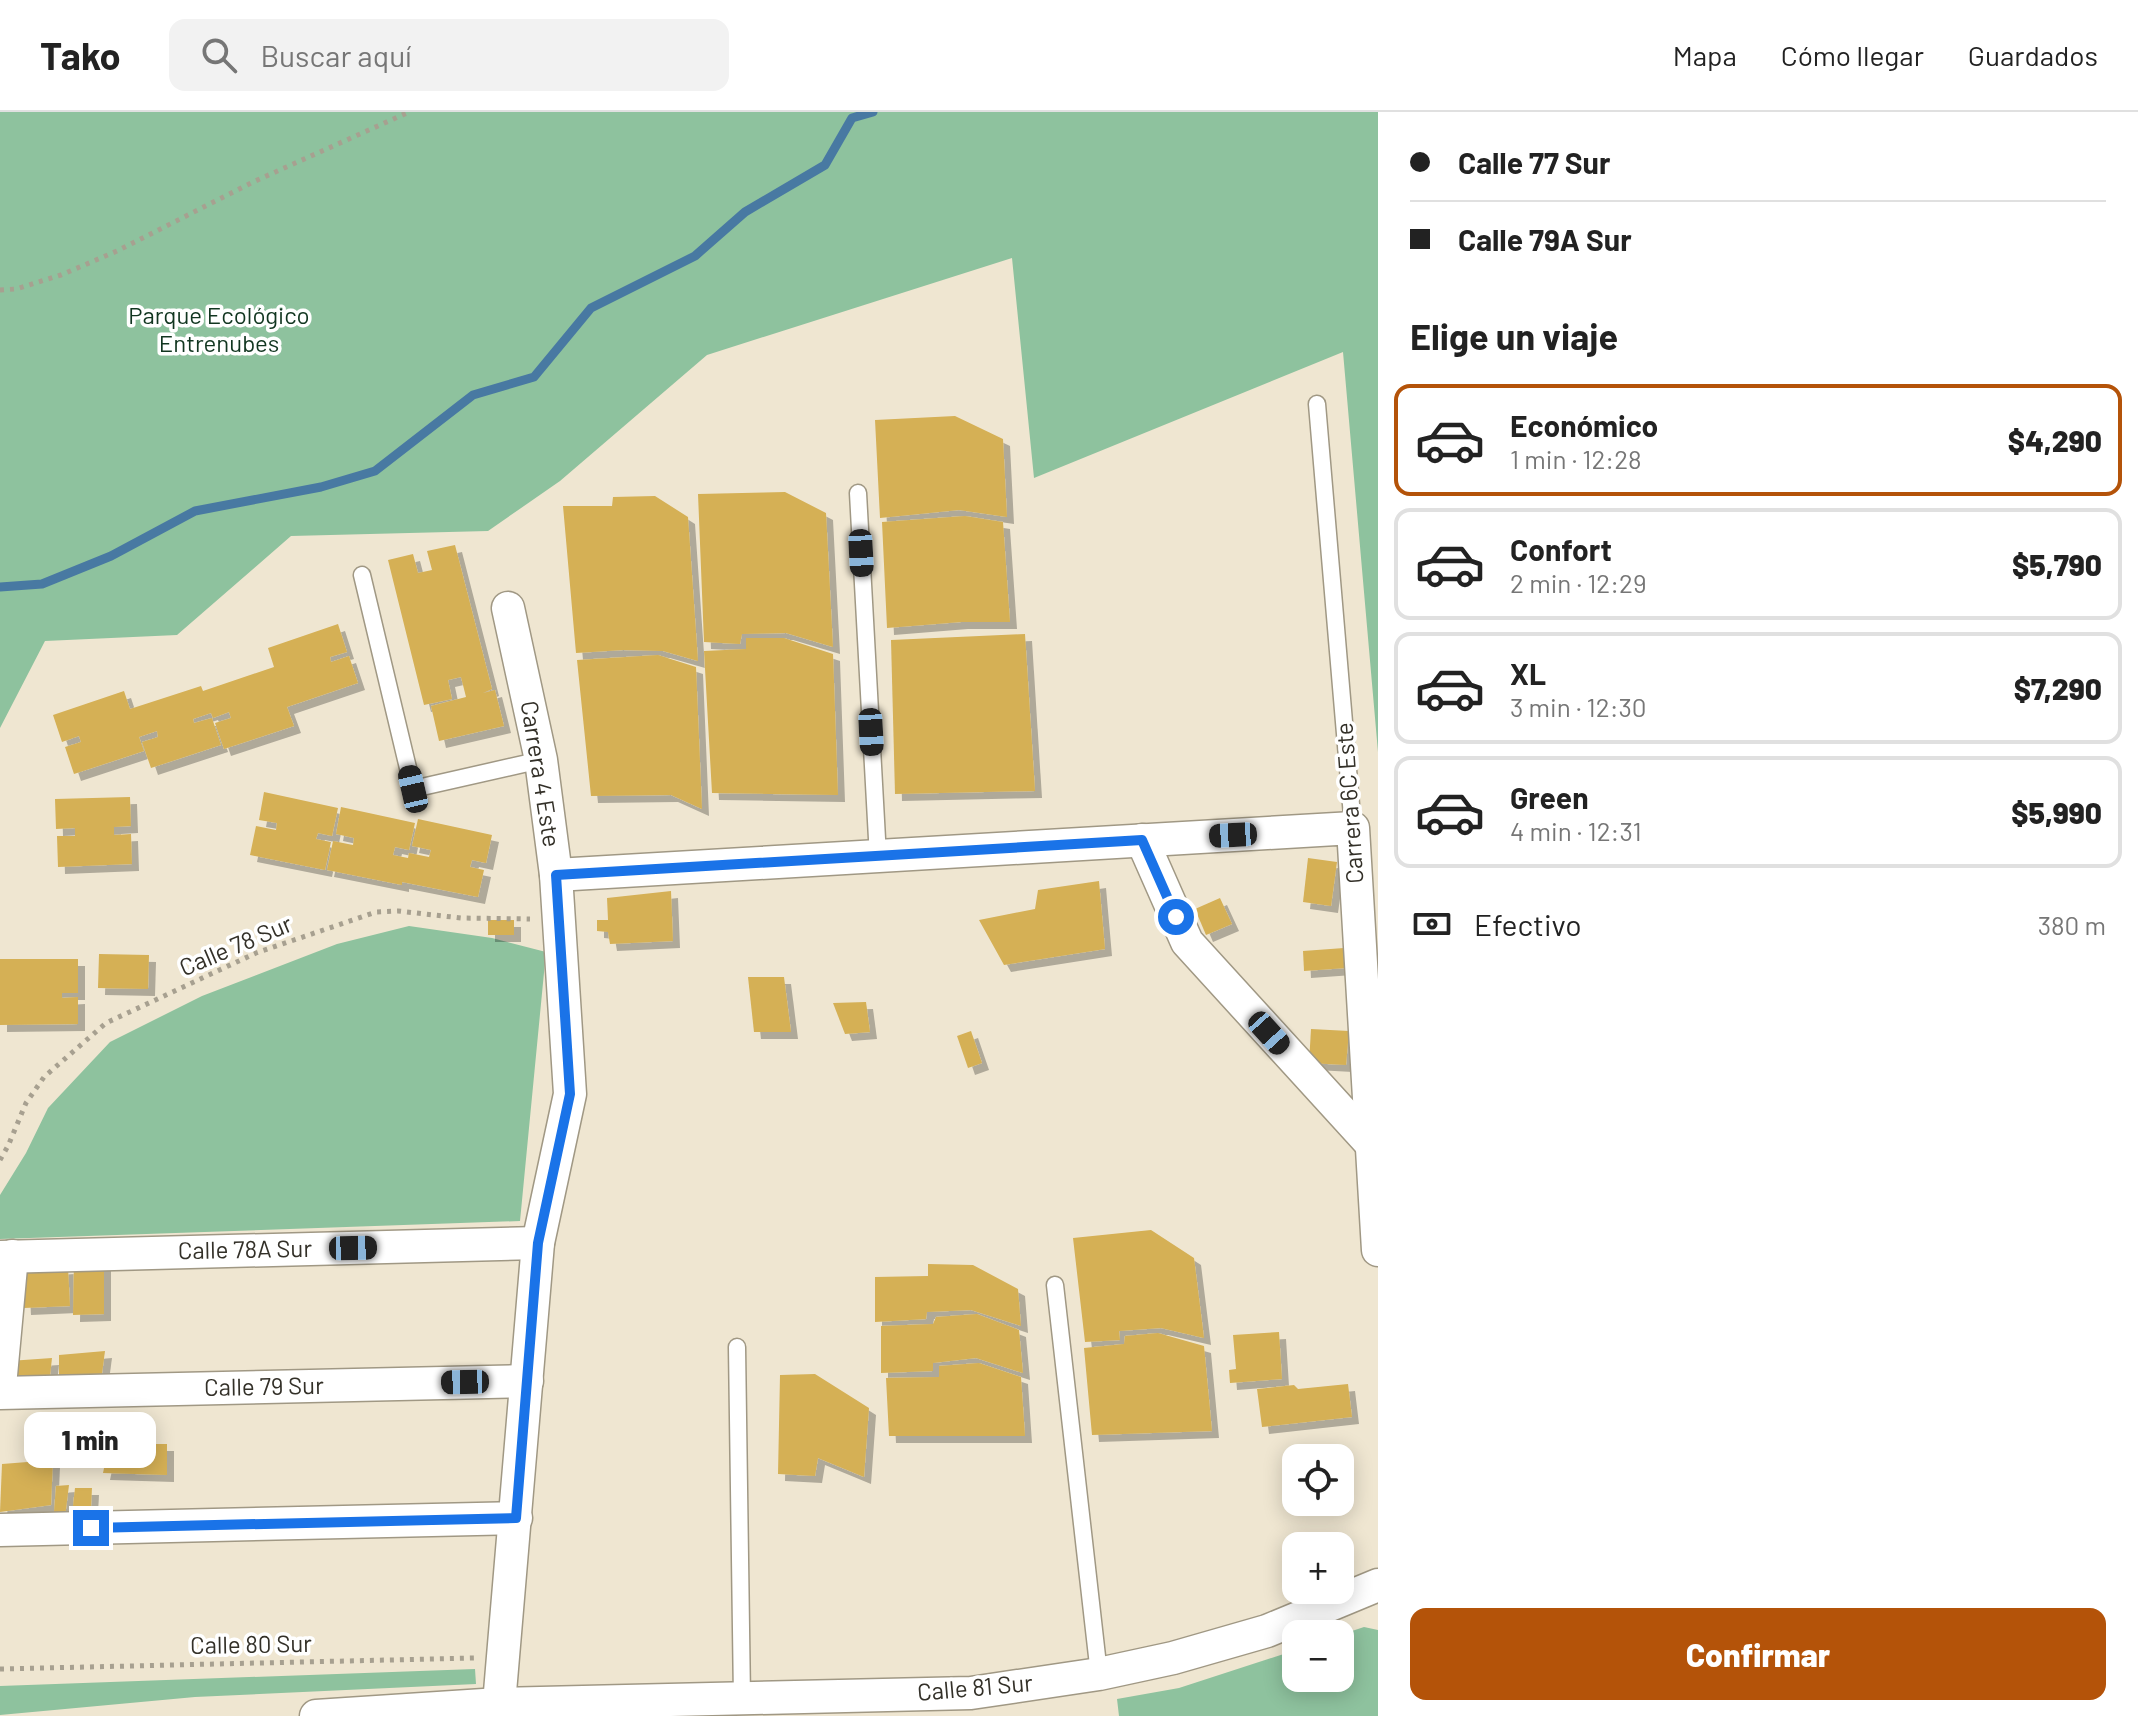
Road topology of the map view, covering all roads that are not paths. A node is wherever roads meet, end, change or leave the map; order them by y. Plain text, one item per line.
1 (1317, 404) dead end
2 (858, 493) dead end
3 (362, 575) dead end
4 (508, 608) dead end
5 (541, 760) junction
6 (1353, 828) junction
7 (1142, 840) junction
8 (878, 857) junction
9 (556, 875) junction
10 (1373, 1146) junction
11 (538, 1243) junction
12 (1378, 1250) edge
13 (6, 1257) edge
14 (1055, 1285) dead end
15 (737, 1347) dead end
16 (527, 1381) junction
17 (0, 1386) edge
18 (0, 1393) edge
19 (516, 1518) junction
20 (0, 1530) edge
21 (1378, 1585) edge
22 (1099, 1674) junction
23 (742, 1699) junction
24 (499, 1704) junction
25 (316, 1716) edge

1 - 6 lane, Carrera 6C Este
2 - 8 lane
3 - 5 lane
4 - 5 street, Carrera 4 Este
5 - 9 street, Carrera 4 Este
6 - 7 street
6 - 10 street, Carrera 6C Este
7 - 8 street
7 - 10 street
8 - 9 street
9 - 11 street, Carrera 4 Este
10 - 12 street, Carrera 6C Este
11 - 13 street, Calle 78A Sur
11 - 16 street, Carrera 4 Este
13 - 17 street
14 - 22 lane
15 - 23 lane
16 - 18 street, Calle 79 Sur
16 - 19 street, Carrera 4 Este
19 - 20 street
19 - 24 street, Carrera 4 Este
21 - 22 street, Calle 81 Sur
22 - 23 street, Calle 81 Sur
23 - 24 street, Calle 81 Sur
24 - 25 street, Calle 81 Sur

